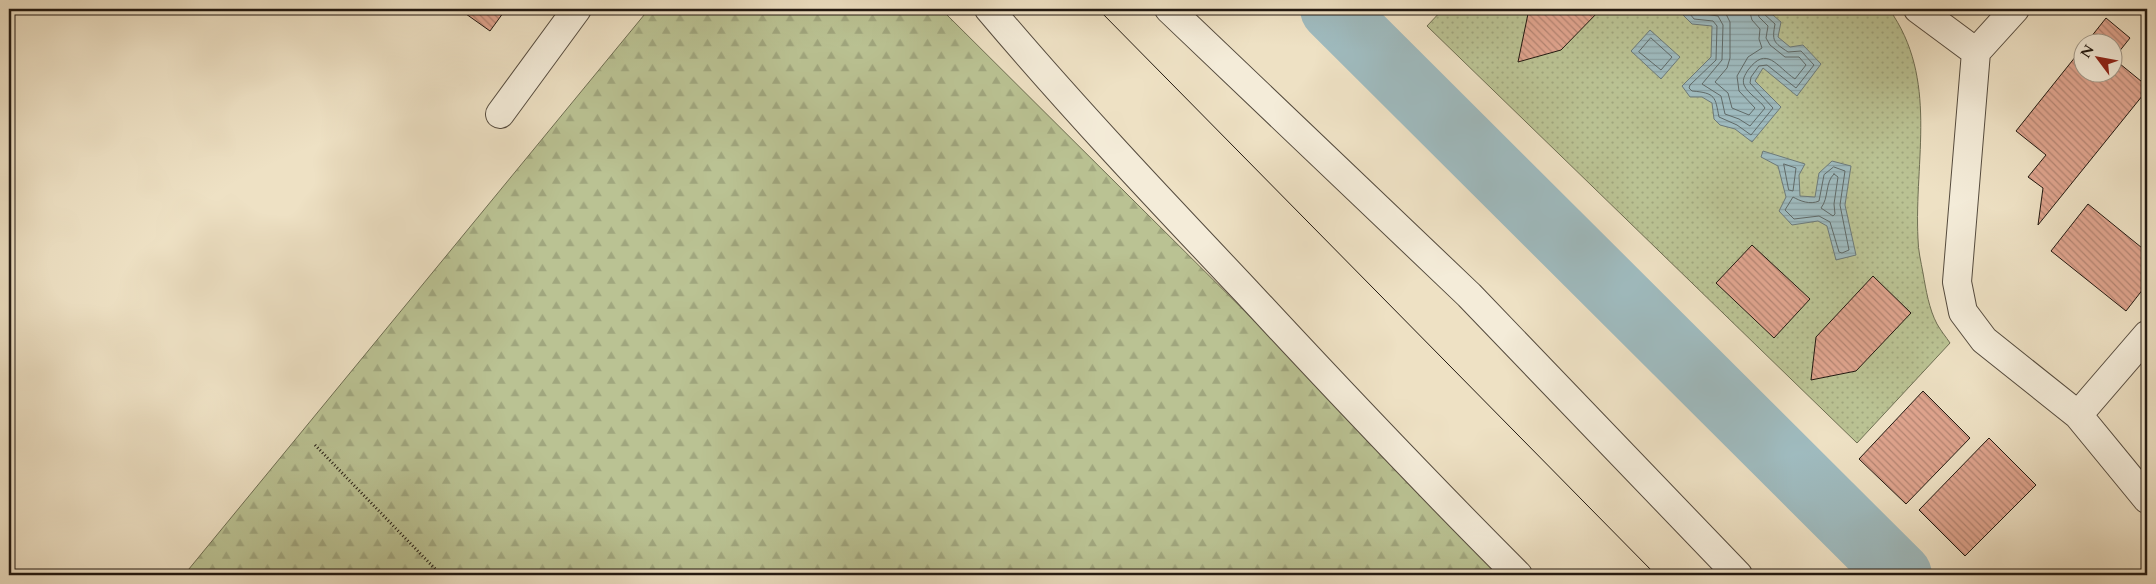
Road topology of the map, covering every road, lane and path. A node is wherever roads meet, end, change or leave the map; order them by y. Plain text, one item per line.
1 (577, 9) edge
2 (988, 9) edge
3 (1169, 9) edge
4 (1918, 9) edge
5 (2015, 9) edge
6 (1976, 52) junction
7 (500, 114) dead end
8 (2147, 335) edge
9 (2078, 415) junction
10 (315, 445) dead end
11 (2147, 499) edge
12 (441, 575) edge
13 (1518, 575) edge
14 (1738, 575) edge

1 - 7 street
2 - 13 street
3 - 14 street
4 - 6 street
5 - 6 street
6 - 9 street
8 - 9 street
9 - 11 street
10 - 12 path

